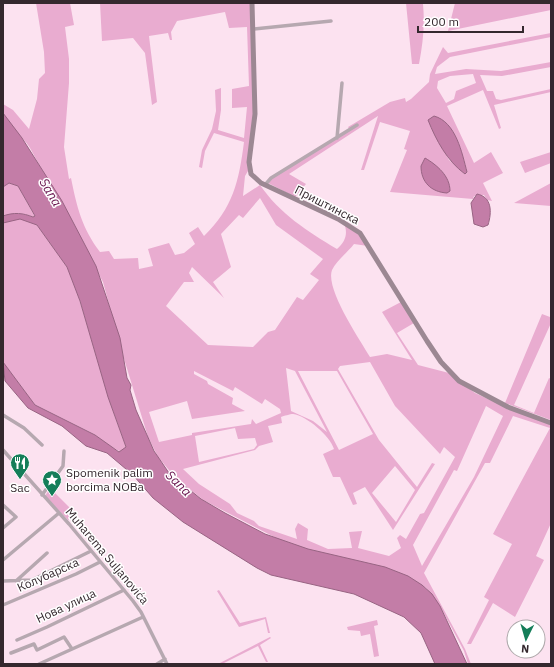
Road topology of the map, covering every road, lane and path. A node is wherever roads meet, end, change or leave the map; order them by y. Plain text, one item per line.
1 (252, 3) edge
2 (331, 21) dead end
3 (254, 30) junction
4 (342, 83) dead end
5 (357, 125) dead end
6 (337, 138) junction
7 (265, 185) junction
8 (3, 415) edge
9 (551, 423) edge
10 (42, 446) dead end
11 (3, 450) edge
12 (64, 451) dead end
13 (42, 494) junction
14 (3, 505) edge
15 (59, 513) junction
16 (3, 528) edge
17 (91, 551) junction
18 (47, 553) dead end
19 (3, 560) edge
20 (100, 562) junction
21 (3, 581) edge
22 (16, 581) junction
23 (124, 590) junction
24 (3, 605) edge
25 (143, 617) junction
26 (17, 640) dead end
27 (72, 650) junction
28 (11, 653) dead end
29 (165, 659) junction
30 (39, 664) edge
31 (157, 664) edge
32 (167, 664) edge

1 - 3 street, Приштинска
2 - 3 street
3 - 7 street, Приштинска
4 - 6 street
5 - 6 street
6 - 7 street
7 - 9 street, Приштинска
8 - 10 street
11 - 13 street, Muharema Suljanovića
12 - 13 street
13 - 15 street, Muharema Suljanovića
14 - 16 street
15 - 17 street, Muharema Suljanovića
15 - 19 street
17 - 20 street, Muharema Suljanovića
17 - 22 street
18 - 22 street
20 - 23 street, Muharema Suljanovića
20 - 24 street, Колубарска
21 - 22 street
23 - 25 street, Muharema Suljanovića
23 - 26 street, Нова улица
25 - 27 street
25 - 29 street, Muharema Suljanovića
27 - 28 street
27 - 30 street
29 - 31 street
29 - 32 street, Muharema Suljanovića

